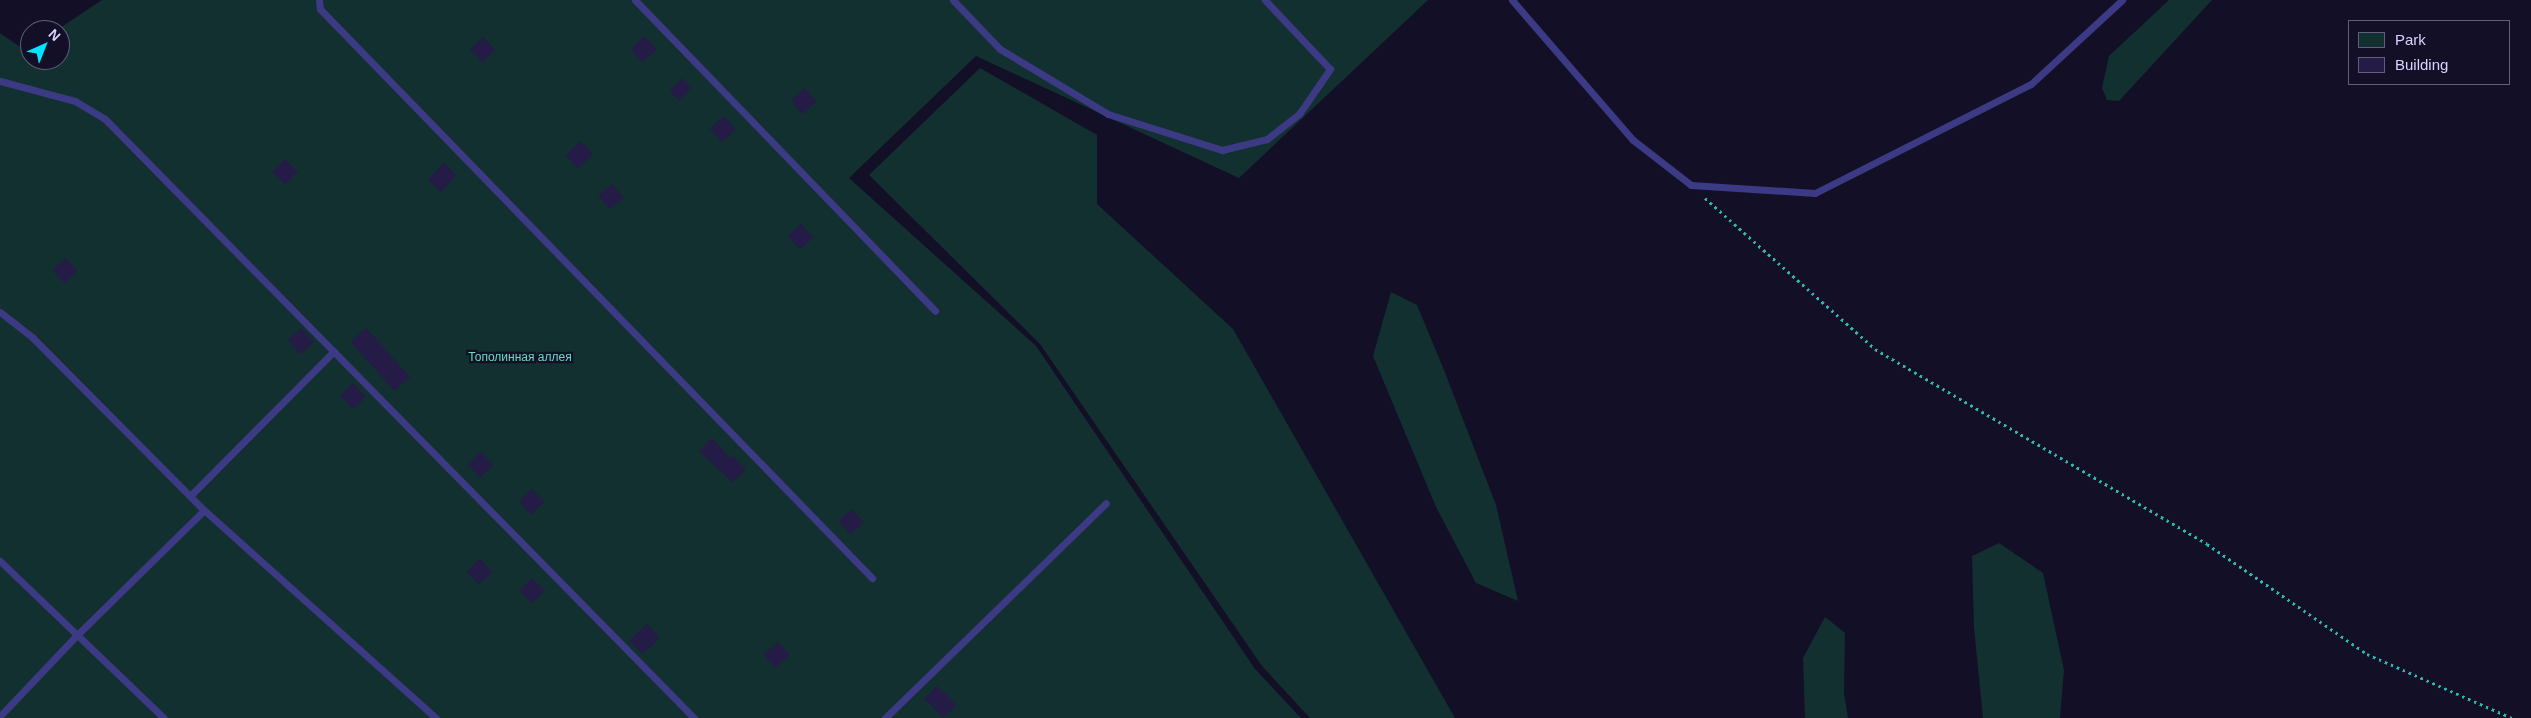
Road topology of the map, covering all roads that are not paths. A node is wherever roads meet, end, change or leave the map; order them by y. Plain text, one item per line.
1 (319, 0) edge
2 (635, 0) edge
3 (953, 0) edge
4 (1265, 0) edge
5 (1512, 0) edge
6 (2122, 0) edge
7 (0, 81) edge
8 (936, 311) dead end
9 (0, 312) edge
10 (334, 351) junction
11 (190, 496) junction
12 (1106, 503) dead end
13 (204, 510) junction
14 (0, 561) edge
15 (872, 578) dead end
16 (77, 635) junction
17 (0, 716) edge
18 (164, 718) edge
19 (436, 718) edge
20 (694, 718) edge
21 (885, 718) edge

1 - 15 lane
2 - 8 lane
3 - 4 lane
5 - 6 lane
7 - 10 lane
9 - 11 lane
10 - 11 lane
10 - 20 lane
11 - 13 lane
12 - 21 lane
13 - 16 lane
13 - 19 lane
14 - 16 lane
16 - 17 lane
16 - 18 lane

